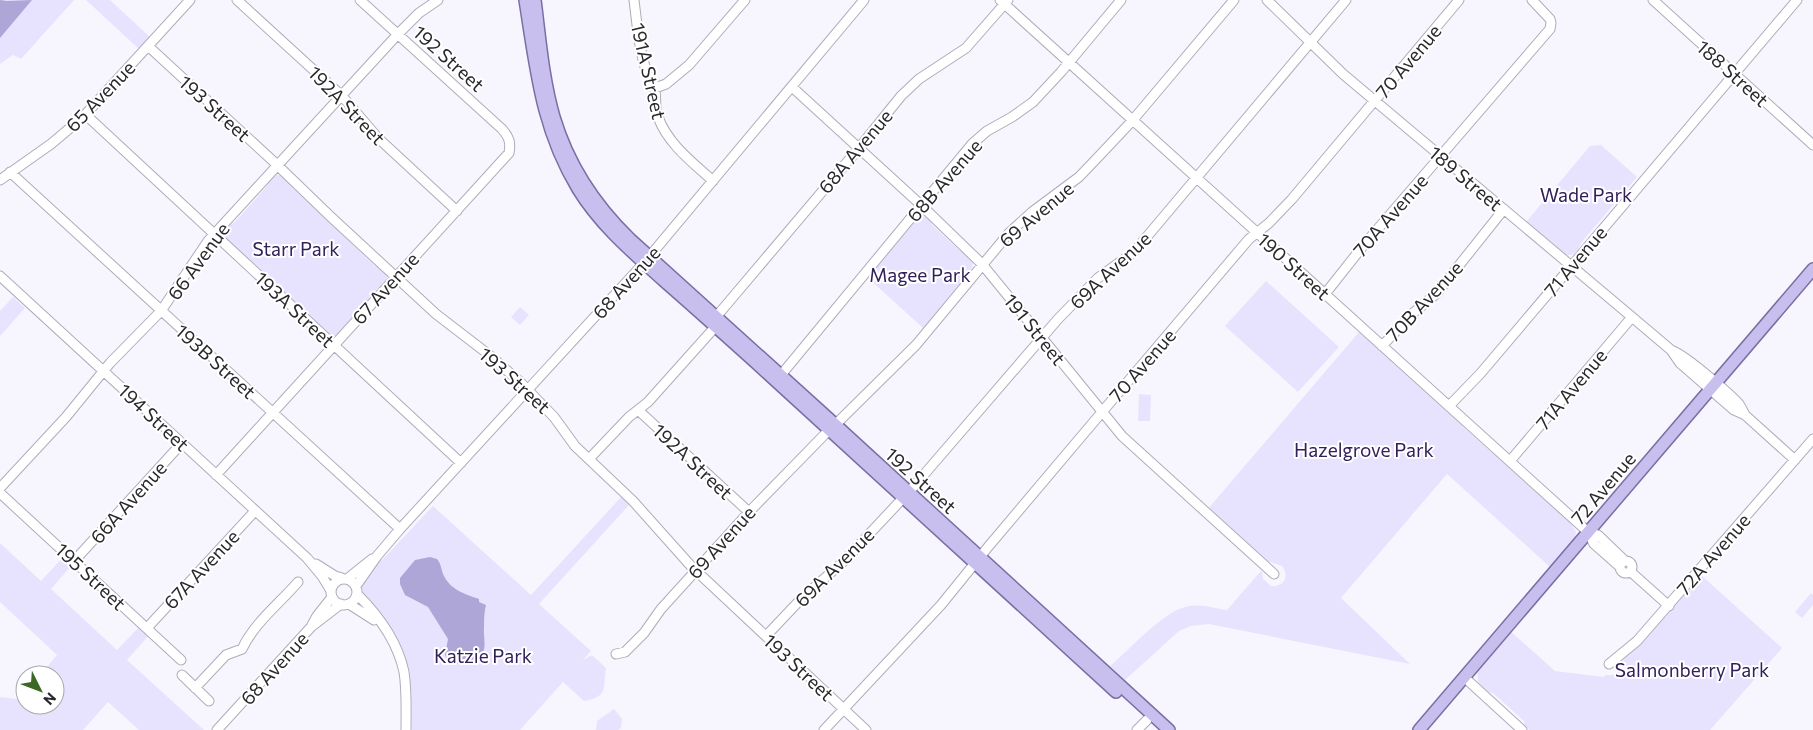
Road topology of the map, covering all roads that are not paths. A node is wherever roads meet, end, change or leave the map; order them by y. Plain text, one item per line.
1 (190, 0) edge
2 (237, 0) edge
3 (360, 0) edge
4 (438, 0) edge
5 (525, 0) edge
6 (535, 0) edge
7 (634, 0) edge
8 (745, 0) edge
9 (864, 0) edge
10 (1121, 0) edge
11 (1234, 0) edge
12 (1267, 0) edge
13 (1346, 0) edge
14 (1459, 0) edge
15 (1532, 0) edge
16 (1653, 0) edge
17 (1797, 0) edge
18 (1004, 2) edge
19 (398, 34) junction
20 (1311, 42) junction
21 (148, 46) junction
22 (1069, 62) junction
23 (1734, 74) junction
24 (655, 88) junction
25 (792, 88) junction
26 (342, 96) junction
27 (1375, 101) junction
28 (86, 114) junction
29 (1132, 121) junction
30 (511, 145) joint
31 (1813, 145) edge
32 (859, 148) junction
33 (1440, 157) junction
34 (278, 165) junction
35 (10, 172) junction
36 (1196, 178) junction
37 (0, 180) edge
38 (713, 181) junction
39 (920, 205) junction
40 (1504, 209) junction
41 (457, 211) junction
42 (1257, 233) junction
43 (215, 234) junction
44 (646, 260) junction
45 (982, 264) junction
46 (1571, 265) junction
47 (1813, 269) edge
48 (0, 276) edge
49 (396, 277) junction
50 (1325, 294) junction
51 (161, 311) junction
52 (1632, 317) junction
53 (716, 322) junction
54 (1042, 336) junction
55 (334, 345) junction
56 (1382, 346) junction
57 (103, 371) junction
58 (775, 375) junction
59 (1713, 386) junction
60 (528, 390) junction
61 (1449, 406) junction
62 (638, 410) junction
63 (272, 412) junction
64 (1102, 412) junction
65 (832, 428) junction
66 (1813, 440) edge
67 (182, 443) junction
68 (589, 459) junction
69 (1795, 460) junction
70 (1510, 461) junction
71 (461, 462) junction
72 (216, 475) junction
73 (0, 488) edge
74 (0, 493) edge
75 (906, 495) junction
76 (255, 511) junction
77 (748, 512) junction
78 (400, 529) junction
79 (1588, 532) junction
80 (376, 556) junction
81 (307, 558) junction
82 (75, 560) junction
83 (977, 560) junction
84 (696, 571) junction
85 (1274, 574) dead end
86 (345, 579) junction
87 (298, 582) dead end
88 (357, 590) junction
89 (331, 594) junction
90 (345, 604) junction
91 (1669, 606) junction
92 (311, 627) junction
93 (147, 628) junction
94 (384, 628) junction
95 (766, 636) junction
96 (616, 654) dead end
97 (181, 660) dead end
98 (1608, 664) dead end
99 (182, 675) dead end
100 (1464, 677) junction
101 (195, 688) junction
102 (209, 701) dead end
103 (844, 709) junction
104 (1146, 720) junction
105 (217, 730) edge
106 (406, 730) edge
107 (824, 730) edge
108 (866, 730) edge
109 (1137, 730) edge
110 (1158, 730) edge
111 (1169, 730) edge
112 (1419, 730) edge
113 (1522, 730) edge

1 - 21 street, 65 Avenue
2 - 26 street, 192A Street
3 - 19 street, 192 Street
4 - 19 street
5 - 44 main road
6 - 44 main road
7 - 24 street, 191A Street
8 - 24 street
9 - 25 street, 68 Avenue
10 - 22 street, 68B Avenue
11 - 29 street, 69 Avenue
12 - 20 street, 189 Street
13 - 20 street, 69A Avenue
14 - 27 street, 70 Avenue
15 - 33 street, 70A Avenue
16 - 23 street, 188 Street
17 - 23 street, 71 Avenue
18 - 22 street, 190 Street
18 - 32 street, 68A Avenue
19 - 26 street, 66 Avenue
19 - 30 street, 192 Street
20 - 27 street, 189 Street
20 - 36 street, 69A Avenue
21 - 28 street, 65 Avenue
21 - 34 street, 193 Street
22 - 29 street, 190 Street
22 - 39 street, 68B Avenue
23 - 31 street, 188 Street
23 - 46 street, 71 Avenue
24 - 38 street, 191A Street
25 - 32 street, 191 Street
25 - 38 street, 68 Avenue
26 - 34 street, 66 Avenue
26 - 41 street, 192A Street
27 - 33 street, 189 Street
27 - 42 street, 70 Avenue
28 - 35 street, 65 Avenue
28 - 43 street, 193A Street
29 - 36 street, 190 Street
29 - 45 street, 69 Avenue
30 - 41 street, 67 Avenue
32 - 39 street, 191 Street
32 - 53 street, 68A Avenue
33 - 40 street, 189 Street
33 - 50 street, 70A Avenue
34 - 43 street, 66 Avenue
34 - 49 street, 193 Street
35 - 37 street, 65 Avenue
35 - 51 street, 193B Street
36 - 42 street, 190 Street
36 - 54 street, 69A Avenue
38 - 44 street, 68 Avenue
39 - 45 street, 191 Street
39 - 58 street, 68B Avenue
40 - 46 street, 189 Street
40 - 56 street, 70B Avenue
41 - 49 street, 67 Avenue
42 - 50 street, 190 Street
42 - 64 street, 70 Avenue
43 - 51 street, 66 Avenue
43 - 55 street, 193A Street
44 - 53 main road, 192 Street
44 - 60 street, 68 Avenue
45 - 54 street, 191 Street
45 - 65 street, 69 Avenue
46 - 52 street, 189 Street
46 - 61 street, 71 Avenue
47 - 59 main road, 72 Avenue
48 - 57 street, 194 Street
49 - 55 street, 67 Avenue
49 - 60 street, 193 Street
50 - 56 street, 190 Street
51 - 57 street, 66 Avenue
51 - 63 street, 193B Street
52 - 59 street, 189 Street
52 - 70 street, 71A Avenue
53 - 58 main road, 192 Street
53 - 62 street, 68A Avenue
54 - 64 street, 191 Street
54 - 75 street, 69A Avenue
55 - 63 street, 67 Avenue
55 - 71 street, 193A Street
56 - 61 street, 190 Street
57 - 67 street, 194 Street
57 - 73 street, 66 Avenue
58 - 65 main road, 192 Street
59 - 69 street, 189 Street
59 - 79 main road, 72 Avenue
60 - 68 street, 193 Street
60 - 71 street, 68 Avenue
61 - 70 street, 190 Street
62 - 68 street, 68A Avenue
62 - 77 street, 192A Street
63 - 72 street, 67 Avenue
63 - 78 street, 193B Street
64 - 83 street, 70 Avenue
64 - 85 street, 191 Street
65 - 75 main road, 192 Street
65 - 75 main road, 192 Street
65 - 77 street, 69 Avenue
66 - 69 street, 72A Avenue
67 - 72 street, 194 Street
67 - 82 street, 66A Avenue
68 - 84 street, 193 Street
69 - 91 street, 72A Avenue
70 - 79 street, 190 Street
71 - 78 street, 68 Avenue
72 - 76 street, 194 Street
74 - 82 street, 195 Street
75 - 83 main road, 192 Street
75 - 95 street, 69A Avenue
76 - 81 street, 194 Street
76 - 93 street, 67A Avenue
77 - 84 street, 69 Avenue
78 - 80 street, 68 Avenue
79 - 91 street, 190 Street
79 - 100 main road, 72 Avenue
80 - 86 street, 68 Avenue
80 - 88 street, 68 Avenue
81 - 86 street, 194 Street
81 - 89 street, 194 Street
82 - 93 street, 195 Street
83 - 103 street, 70 Avenue
83 - 104 main road, 192 Street
83 - 111 main road, 192 Street
84 - 95 street, 193 Street
84 - 96 street, 69 Avenue
86 - 88 street
86 - 89 street
87 - 101 street
88 - 90 street
88 - 94 street
89 - 90 street
89 - 92 street, 68 Avenue
90 - 92 street, 68 Avenue
90 - 94 street
91 - 98 street, 72A Avenue
92 - 105 street, 68 Avenue
93 - 97 street, 195 Street
94 - 106 street
95 - 103 street, 193 Street
99 - 101 street
100 - 112 main road, 72 Avenue
100 - 113 street
101 - 102 street
103 - 107 street, 70 Avenue
103 - 108 street, 193 Street
104 - 109 street
104 - 110 main road, 192 Street

